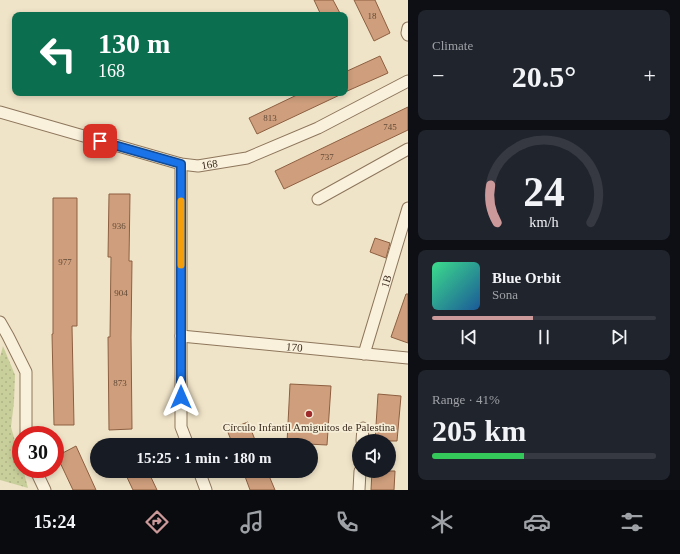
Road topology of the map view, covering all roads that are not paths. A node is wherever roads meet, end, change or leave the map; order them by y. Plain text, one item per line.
1 (408, 28) edge
2 (408, 35) edge
3 (408, 81) edge
4 (0, 112) edge
5 (408, 149) edge
6 (181, 164) junction
7 (318, 198) dead end
8 (408, 208) edge
9 (0, 322) edge
10 (181, 336) junction
11 (364, 354) junction
12 (408, 358) edge
13 (26, 426) edge
14 (363, 428) dead end
15 (363, 434) edge
16 (185, 438) edge
17 (39, 478) edge
18 (201, 478) edge
19 (360, 478) edge
20 (45, 490) edge
21 (206, 490) edge
22 (359, 490) edge

1 - 2 street
3 - 6 street, 168
4 - 6 street, 168
5 - 7 street
6 - 10 street
8 - 11 street, 1B
9 - 13 street
10 - 11 street, 170
10 - 16 street
11 - 12 street, 170
14 - 15 street
17 - 20 street
18 - 21 street
19 - 22 street

